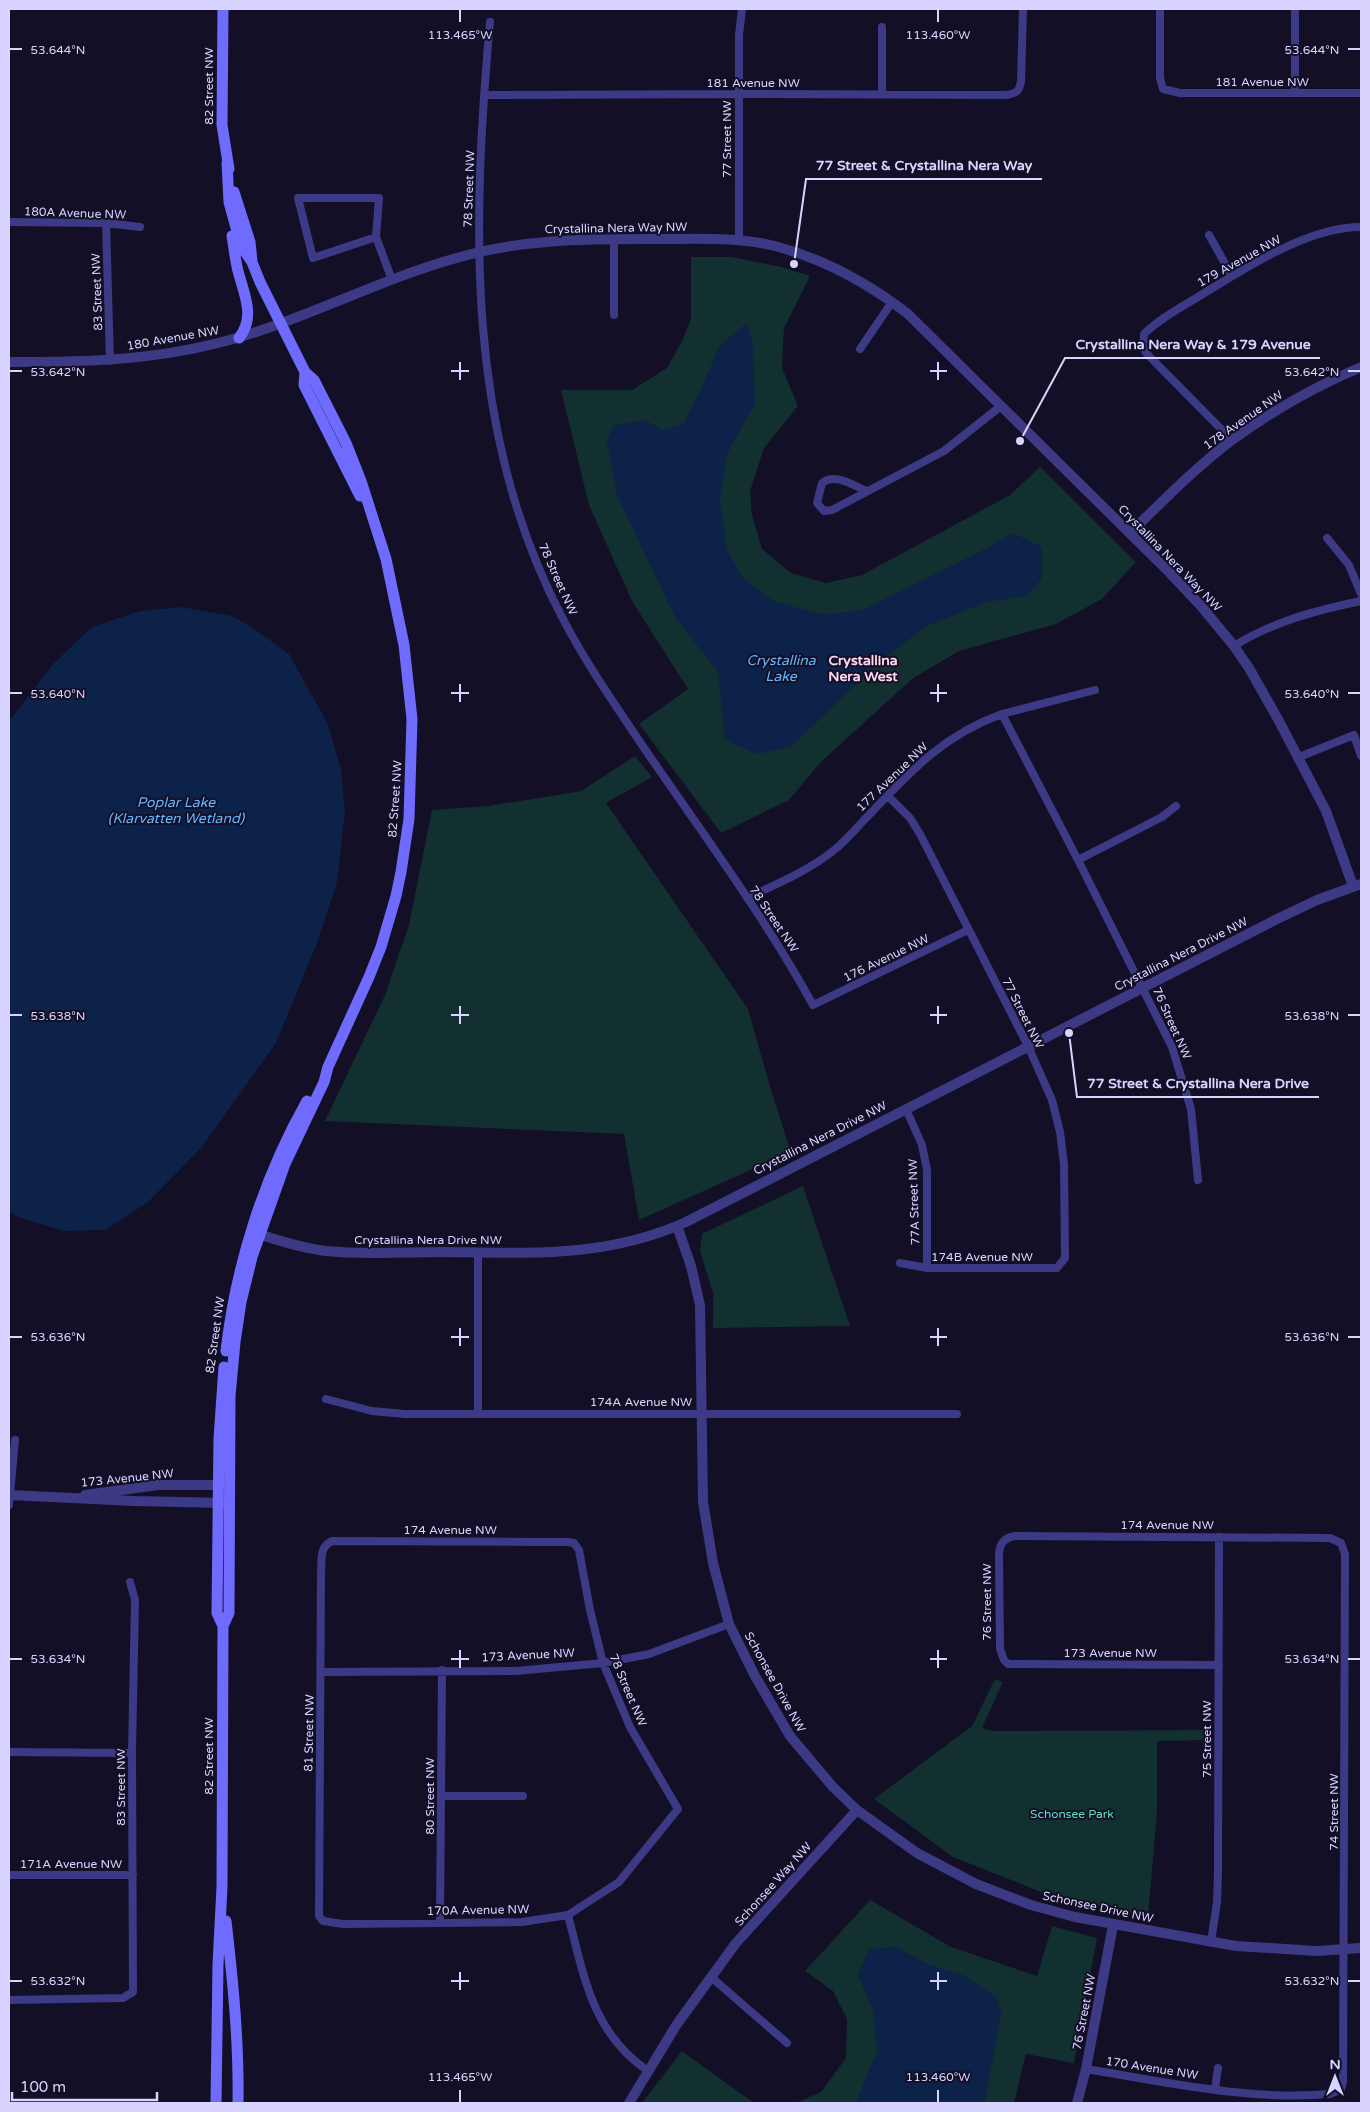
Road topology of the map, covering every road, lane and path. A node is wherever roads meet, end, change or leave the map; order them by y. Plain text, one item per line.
1 (223, 9) edge
2 (742, 9) edge
3 (1023, 9) edge
4 (1160, 9) edge
5 (1295, 9) edge
6 (490, 22) dead end
7 (882, 27) dead end
8 (1295, 93) junction
9 (1361, 93) edge
10 (738, 94) junction
11 (882, 94) junction
12 (485, 95) junction
13 (227, 163) junction
14 (229, 202) junction
15 (9, 222) edge
16 (106, 223) junction
17 (140, 227) dead end
18 (1361, 227) edge
19 (1209, 236) dead end
20 (376, 237) junction
21 (614, 239) junction
22 (739, 240) junction
23 (478, 252) junction
24 (252, 262) junction
25 (1232, 276) junction
26 (392, 280) junction
27 (892, 302) junction
28 (614, 315) dead end
29 (280, 324) junction
30 (239, 338) junction
31 (860, 349) dead end
32 (110, 361) junction
33 (9, 362) edge
34 (1361, 367) edge
35 (1001, 406) junction
36 (1232, 440) junction
37 (867, 492) junction
38 (1130, 533) junction
39 (1327, 538) dead end
40 (1361, 594) edge
41 (1361, 600) edge
42 (1234, 646) junction
43 (1095, 690) dead end
44 (1002, 714) junction
45 (1361, 756) edge
46 (1299, 757) junction
47 (888, 796) junction
48 (1176, 806) dead end
49 (1078, 860) junction
50 (1357, 885) edge
51 (747, 898) junction
52 (968, 930) junction
53 (1142, 987) junction
54 (813, 1006) joint
55 (1028, 1046) junction
56 (906, 1108) junction
57 (1198, 1180) dead end
58 (677, 1226) junction
59 (256, 1233) junction
60 (478, 1253) junction
61 (900, 1263) dead end
62 (1062, 1263) joint
63 (927, 1268) junction
64 (326, 1399) dead end
65 (702, 1413) junction
66 (478, 1414) junction
67 (957, 1414) dead end
68 (15, 1440) dead end
69 (224, 1485) junction
70 (59, 1498) junction
71 (9, 1499) edge
72 (223, 1503) junction
73 (1219, 1537) junction
74 (1335, 1539) joint
75 (574, 1543) joint
76 (326, 1544) joint
77 (1001, 1544) joint
78 (130, 1582) dead end
79 (730, 1624) junction
80 (1004, 1660) joint
81 (603, 1663) junction
82 (1218, 1665) junction
83 (442, 1670) junction
84 (321, 1672) junction
85 (9, 1752) edge
86 (132, 1753) junction
87 (442, 1796) junction
88 (523, 1796) dead end
89 (678, 1809) joint
90 (857, 1810) junction
91 (9, 1875) edge
92 (133, 1875) junction
93 (222, 1887) junction
94 (568, 1915) junction
95 (323, 1921) joint
96 (440, 1922) junction
97 (1113, 1924) junction
98 (1211, 1942) junction
99 (1361, 1948) edge
100 (1345, 1949) junction
101 (711, 1978) junction
102 (9, 2000) edge
103 (787, 2044) dead end
104 (1218, 2068) dead end
105 (1086, 2069) junction
106 (648, 2071) junction
107 (1216, 2089) junction
108 (1341, 2089) joint
109 (216, 2103) edge
110 (238, 2103) edge
111 (629, 2103) edge
112 (1077, 2103) edge

1 - 13 main road, 82 Street NW
2 - 10 street, 77 Street NW
3 - 11 street, 181 Avenue NW
4 - 8 street, 181 Avenue NW
5 - 8 street
6 - 12 street, 78 Street NW
7 - 11 street
8 - 9 street, 181 Avenue NW
10 - 11 street, 181 Avenue NW
10 - 12 street, 181 Avenue NW
10 - 22 street, 77 Street NW
12 - 23 street, 78 Street NW
13 - 14 main road, 82 Street NW
13 - 24 main road, 82 Street NW
14 - 24 main road, 82 Street NW
14 - 30 main road
15 - 16 street, 180A Avenue NW
16 - 17 street, 180A Avenue NW
16 - 32 street, 83 Street NW
18 - 25 street, 179 Avenue NW
19 - 25 street
20 - 20 street
20 - 26 street
21 - 22 street, Crystallina Nera Way NW
21 - 23 street, Crystallina Nera Way NW
21 - 28 street
22 - 27 street, Crystallina Nera Way NW
23 - 26 street, Crystallina Nera Way NW
23 - 51 street, 78 Street NW
24 - 29 main road, 82 Street NW
25 - 36 street, 179 Avenue NW
26 - 29 street, Crystallina Nera Way NW
27 - 31 street
27 - 35 street, Crystallina Nera Way NW
29 - 30 street, 180 Avenue NW
29 - 59 main road, 82 Street NW
30 - 32 street, 180 Avenue NW
32 - 33 street, 180 Avenue NW
34 - 36 street, 178 Avenue NW
35 - 37 street
35 - 38 street, Crystallina Nera Way NW
36 - 38 street, 178 Avenue NW
37 - 37 street
38 - 42 street, Crystallina Nera Way NW
39 - 40 street
41 - 42 street
42 - 46 street, Crystallina Nera Way NW
43 - 44 street, 177 Avenue NW
44 - 47 street, 177 Avenue NW
44 - 49 street, 76 Street NW
45 - 46 street
46 - 50 street, Crystallina Nera Way NW
47 - 51 street, 177 Avenue NW
47 - 52 street, 77 Street NW
48 - 49 street
49 - 53 street, 76 Street NW
50 - 53 street, Crystallina Nera Drive NW
51 - 54 street, 78 Street NW
52 - 54 street, 176 Avenue NW
52 - 55 street, 77 Street NW
53 - 55 street, Crystallina Nera Drive NW
53 - 57 street, 76 Street NW
55 - 56 street, Crystallina Nera Drive NW
55 - 62 street, 77 Street NW
56 - 58 street, Crystallina Nera Drive NW
56 - 63 street, 77A Street NW
58 - 60 street, Crystallina Nera Drive NW
58 - 65 street, Schonsee Drive NW
59 - 60 street, Crystallina Nera Drive NW
59 - 69 main road, 82 Street NW
60 - 66 street
61 - 63 street, 174B Avenue NW
62 - 63 street, 174B Avenue NW
64 - 66 street, 174A Avenue NW
65 - 66 street, 174A Avenue NW
65 - 67 street, 174A Avenue NW
65 - 79 street, Schonsee Drive NW
68 - 71 street, 173 Avenue NW
69 - 70 street, 173 Avenue NW
69 - 72 main road, 82 Street NW
70 - 71 street, 173 Avenue NW
70 - 72 street, 173 Avenue NW
72 - 93 main road, 82 Street NW
73 - 74 street, 174 Avenue NW
73 - 77 street, 174 Avenue NW
73 - 82 street, 75 Street NW
74 - 100 street, 74 Street NW
75 - 76 street, 174 Avenue NW
75 - 81 street, 78 Street NW
76 - 84 street, 81 Street NW
77 - 80 street, 76 Street NW
78 - 86 street, 83 Street NW
79 - 81 street, 173 Avenue NW
79 - 90 street, Schonsee Drive NW
80 - 82 street, 173 Avenue NW
81 - 83 street, 173 Avenue NW
81 - 89 street, 78 Street NW
82 - 98 street, 75 Street NW
83 - 84 street, 173 Avenue NW
83 - 87 street, 80 Street NW
84 - 95 street, 81 Street NW
85 - 86 street
86 - 92 street, 83 Street NW
87 - 88 street
87 - 96 street, 80 Street NW
89 - 94 street, 170A Avenue NW
90 - 97 street, Schonsee Drive NW
90 - 101 street, Schonsee Way NW
91 - 92 street, 171A Avenue NW
92 - 102 street, 83 Street NW
93 - 109 main road, 82 Street NW
93 - 110 main road, 82 Street NW
94 - 96 street, 170A Avenue NW
94 - 106 street
95 - 96 street, 170A Avenue NW
97 - 98 street, Schonsee Drive NW
97 - 105 street, 76 Street NW
98 - 100 street, Schonsee Drive NW
99 - 100 street, Schonsee Drive NW
100 - 108 street, 74 Street NW
101 - 103 street
101 - 106 street, Schonsee Way NW
104 - 107 street, 170 Avenue NW
105 - 107 street, 170 Avenue NW
105 - 112 street, 76 Street NW
106 - 111 street, Schonsee Way NW
107 - 108 street, 170 Avenue NW

